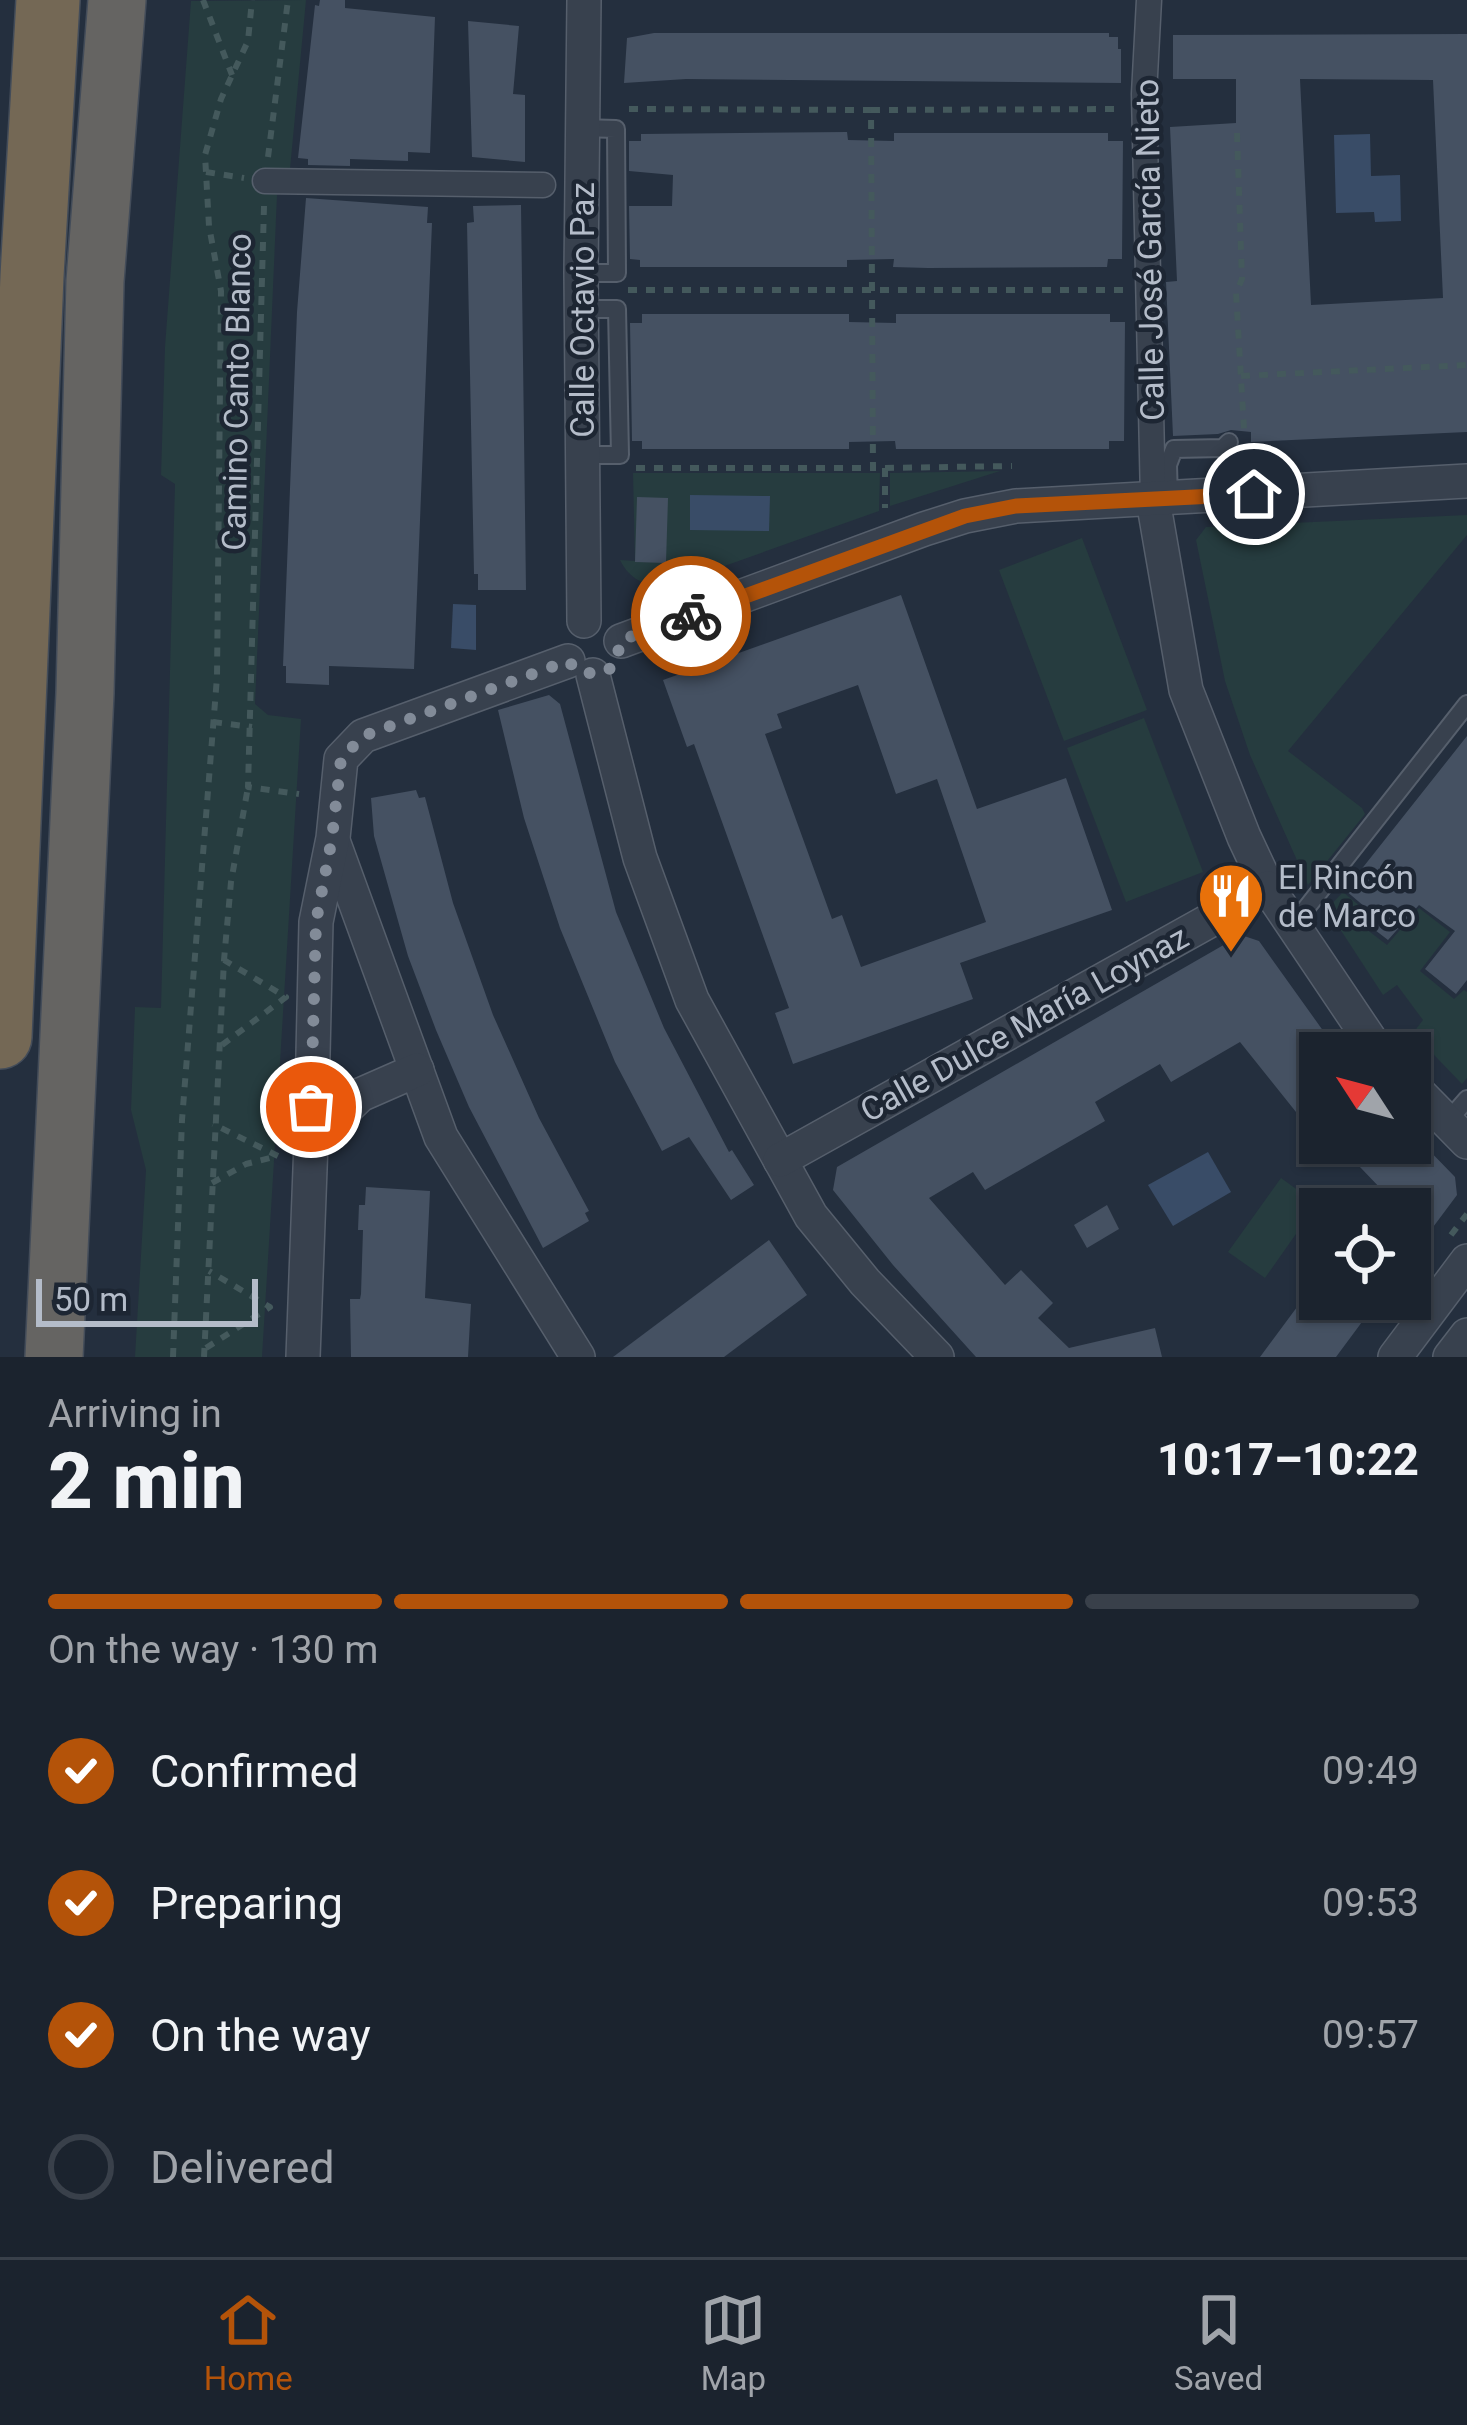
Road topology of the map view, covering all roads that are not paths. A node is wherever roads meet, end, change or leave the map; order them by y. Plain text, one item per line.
1 (49, 0) edge
2 (117, 0) edge
3 (584, 0) edge
4 (1149, 0) edge
5 (265, 182) road end
6 (543, 185) dead end
7 (1228, 442) dead end
8 (1467, 481) edge
9 (1161, 499) junction
10 (584, 621) junction
11 (621, 640) junction
12 (581, 668) junction
13 (1467, 704) edge
14 (332, 838) junction
15 (1268, 888) junction
16 (1293, 925) junction
17 (1365, 1032) edge
18 (0, 1037) edge
19 (417, 1070) junction
20 (1431, 1100) edge
21 (67, 1105) junction
22 (1460, 1121) edge
23 (311, 1142) junction
24 (781, 1160) junction
25 (1467, 1261) edge
26 (1467, 1335) edge
27 (54, 1357) edge
28 (78, 1357) edge
29 (303, 1357) edge
30 (578, 1357) edge
31 (938, 1357) edge
32 (1395, 1357) edge
33 (1450, 1357) edge

1 - 18 highway
2 - 21 highway
3 - 10 street, Calle Octavio Paz
4 - 9 street, Calle José García Nieto
5 - 6 street
7 - 9 lane
8 - 9 street
9 - 11 street
9 - 15 street
10 - 11 street
10 - 12 street
11 - 12 street
12 - 14 street
12 - 24 street
13 - 16 lane
14 - 19 street
14 - 23 street
15 - 16 street
15 - 24 street, Calle Dulce María Loynaz
16 - 17 street
19 - 23 street
19 - 30 street
20 - 22 street
21 - 27 highway
21 - 28 highway
23 - 29 street
24 - 31 street
25 - 32 street
26 - 33 street

